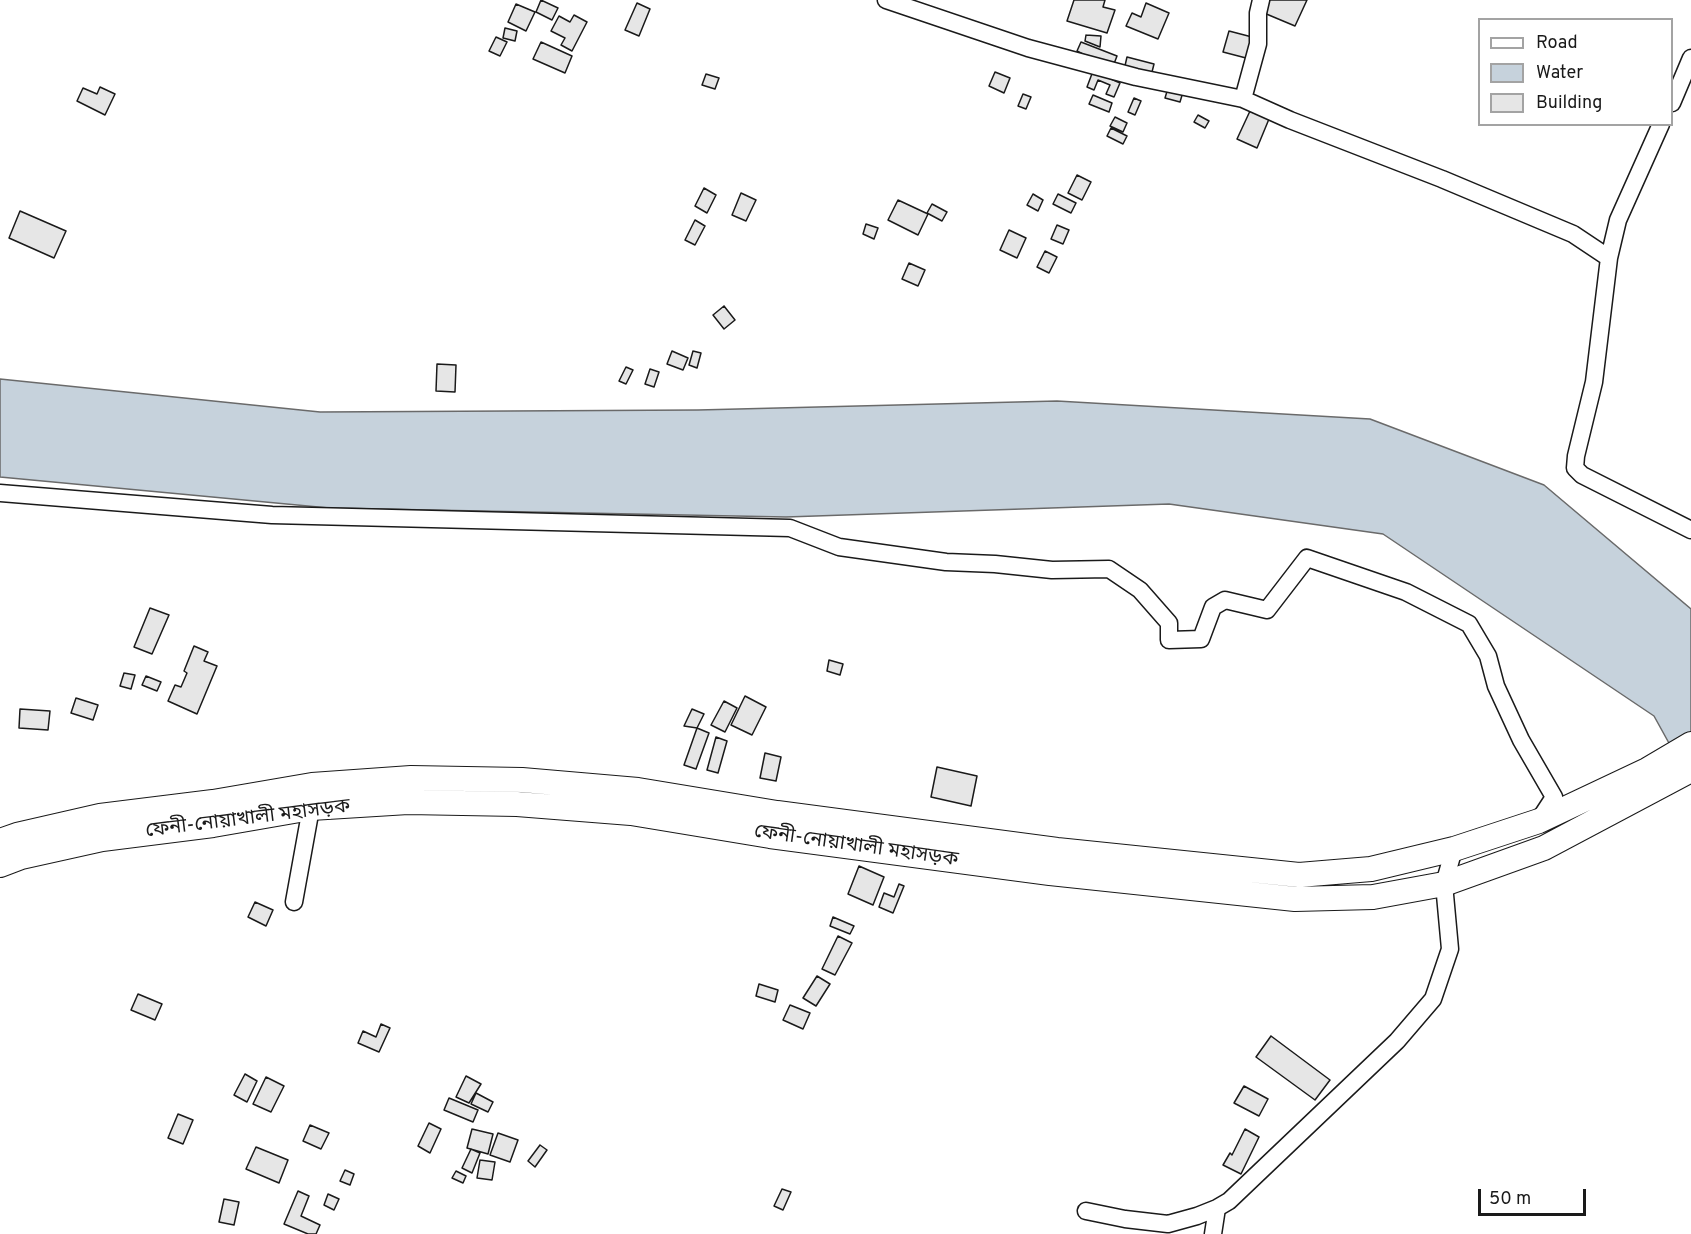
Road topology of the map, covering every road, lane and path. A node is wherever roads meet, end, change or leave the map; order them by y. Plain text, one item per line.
1 (886, 0) edge
2 (1261, 0) edge
3 (1691, 58) edge
4 (1673, 98) edge
5 (1243, 99) junction
6 (1660, 126) edge
7 (1609, 258) junction
8 (0, 493) edge
9 (1691, 530) edge
10 (1691, 744) edge
11 (1691, 770) edge
12 (1652, 779) junction
13 (324, 784) junction
14 (310, 808) junction
15 (1539, 821) junction
16 (0, 841) edge
17 (1454, 849) junction
18 (0, 865) edge
19 (1444, 884) junction
20 (294, 902) dead end
21 (1217, 1208) junction
22 (1086, 1210) dead end
23 (1213, 1234) edge

1 - 5 street
2 - 5 street
3 - 4 street
5 - 7 street
6 - 7 street
7 - 9 street
8 - 15 street
10 - 12 highway, ফেনী-নোয়াখালী মহাসড়ক
11 - 12 highway, ফেনী-নোয়াখালী মহাসড়ক
12 - 15 highway, ফেনী-নোয়াখালী মহাসড়ক
12 - 19 highway, ফেনী-নোয়াখালী মহাসড়ক
13 - 14 street
13 - 16 highway, ফেনী-নোয়াখালী মহাসড়ক
13 - 17 highway, ফেনী-নোয়াখালী মহাসড়ক
14 - 18 highway, ফেনী-নোয়াখালী মহাসড়ক
14 - 19 highway, ফেনী-নোয়াখালী মহাসড়ক
14 - 20 street
15 - 17 highway, ফেনী-নোয়াখালী মহাসড়ক
17 - 19 street
19 - 21 street
21 - 22 street
21 - 23 street

